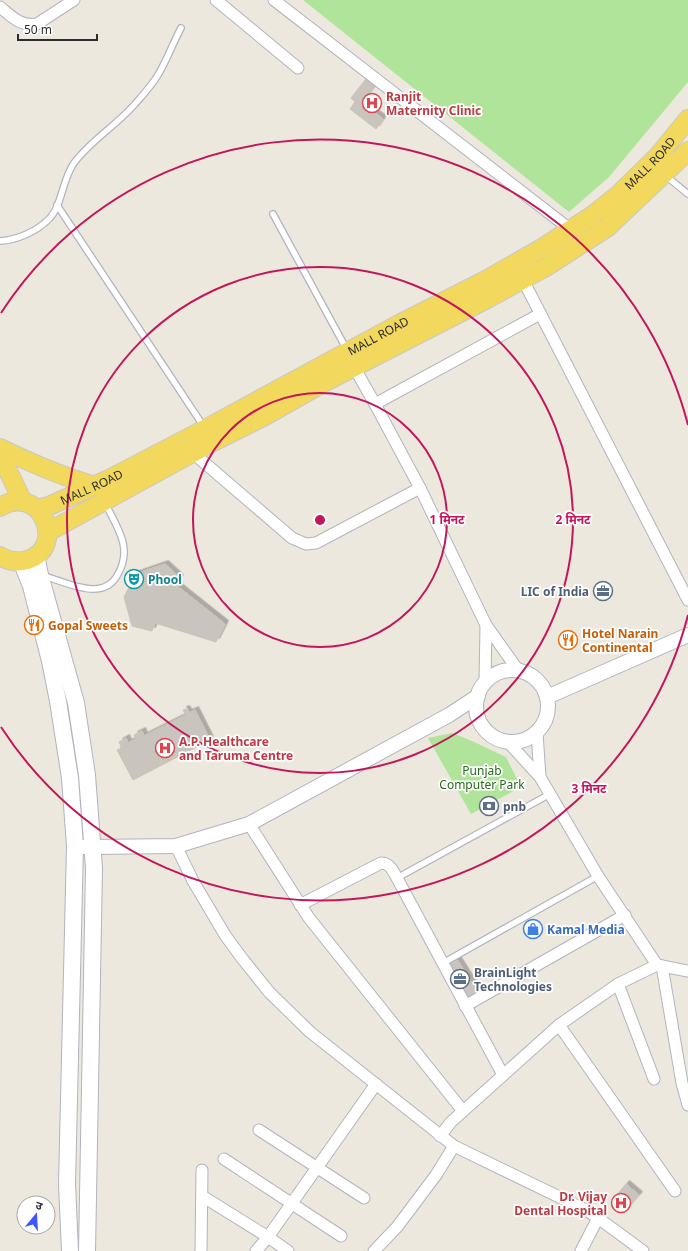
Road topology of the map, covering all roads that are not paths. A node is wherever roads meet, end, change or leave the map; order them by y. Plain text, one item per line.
1 (74, 0) edge
2 (216, 0) edge
3 (274, 0) edge
4 (0, 7) edge
5 (181, 28) dead end
6 (298, 68) dead end
7 (688, 119) edge
8 (688, 151) edge
9 (664, 174) junction
10 (688, 194) edge
11 (58, 205) junction
12 (273, 214) dead end
13 (571, 230) junction
14 (0, 241) edge
15 (523, 280) junction
16 (540, 314) junction
17 (351, 360) junction
18 (376, 404) junction
19 (205, 429) junction
20 (0, 448) edge
21 (193, 453) junction
22 (0, 454) edge
23 (420, 488) junction
24 (100, 493) junction
25 (30, 506) junction
26 (0, 507) edge
27 (48, 532) junction
28 (12, 559) edge
29 (40, 575) junction
30 (688, 600) edge
31 (486, 625) junction
32 (688, 635) edge
33 (518, 670) junction
34 (485, 682) junction
35 (478, 696) junction
36 (547, 697) junction
37 (449, 715) junction
38 (477, 715) junction
39 (537, 733) junction
40 (508, 742) junction
41 (540, 777) junction
42 (550, 794) junction
43 (249, 824) junction
44 (75, 846) junction
45 (176, 846) junction
46 (94, 848) junction
47 (598, 876) junction
48 (397, 878) junction
49 (300, 905) junction
50 (625, 915) junction
51 (443, 963) junction
52 (660, 965) junction
53 (688, 971) edge
54 (618, 984) junction
55 (465, 1006) junction
56 (559, 1025) junction
57 (502, 1075) junction
58 (654, 1079) dead end
59 (376, 1084) junction
60 (688, 1105) edge
61 (462, 1111) junction
62 (259, 1130) dead end
63 (440, 1136) junction
64 (454, 1146) junction
65 (224, 1159) dead end
66 (317, 1168) junction
67 (202, 1170) dead end
68 (675, 1191) dead end
69 (202, 1196) junction
70 (364, 1198) dead end
71 (292, 1204) junction
72 (598, 1218) junction
73 (341, 1236) dead end
74 (268, 1237) junction
75 (70, 1251) edge
76 (87, 1251) edge
77 (201, 1251) edge
78 (256, 1251) edge
79 (288, 1251) edge
80 (374, 1251) edge
81 (582, 1251) edge
82 (643, 1251) edge

1 - 4 street
2 - 6 street
3 - 13 street
5 - 11 lane
7 - 13 main road, MALL ROAD
8 - 9 main road, MALL ROAD
9 - 10 lane
9 - 15 main road, MALL ROAD
11 - 14 lane
11 - 19 lane
12 - 17 lane
13 - 17 main road, MALL ROAD
15 - 16 street
15 - 17 main road, MALL ROAD
16 - 18 street
16 - 30 street
17 - 18 street
17 - 19 main road, MALL ROAD
17 - 21 main road, MALL ROAD
18 - 23 street
19 - 24 main road, MALL ROAD
20 - 24 main road
21 - 23 street
21 - 24 main road, MALL ROAD
22 - 25 main road
23 - 31 street
24 - 25 main road, MALL ROAD
24 - 27 main road, MALL ROAD
24 - 29 lane
25 - 26 main road, MALL ROAD
25 - 27 main road
27 - 28 main road
28 - 29 main road
28 - 44 main road
29 - 46 main road
31 - 33 street
31 - 34 street
32 - 36 street
33 - 34 street
33 - 36 street
34 - 35 street
35 - 37 street
35 - 38 street
36 - 39 street
37 - 38 street
37 - 43 street
38 - 40 street
39 - 40 street
39 - 41 street
40 - 41 street
41 - 42 street
42 - 47 street
42 - 48 lane
43 - 45 street
43 - 49 street
44 - 46 street
44 - 75 main road
45 - 46 street
45 - 59 street
46 - 76 main road
47 - 50 street
47 - 51 lane
48 - 49 street
48 - 51 street
49 - 61 street
50 - 52 street
50 - 55 street
51 - 55 street
52 - 53 street
52 - 54 street
52 - 60 street
54 - 56 street
54 - 58 street
55 - 57 street
56 - 57 street
56 - 68 street
57 - 61 street
59 - 63 street
59 - 66 street
61 - 63 street
62 - 66 street
63 - 64 street
64 - 72 street
64 - 80 street
65 - 71 street
66 - 70 street
66 - 71 street
67 - 69 street
69 - 74 street
69 - 77 street
71 - 73 street
71 - 74 street
72 - 81 street
72 - 82 street
74 - 78 street
74 - 79 street

